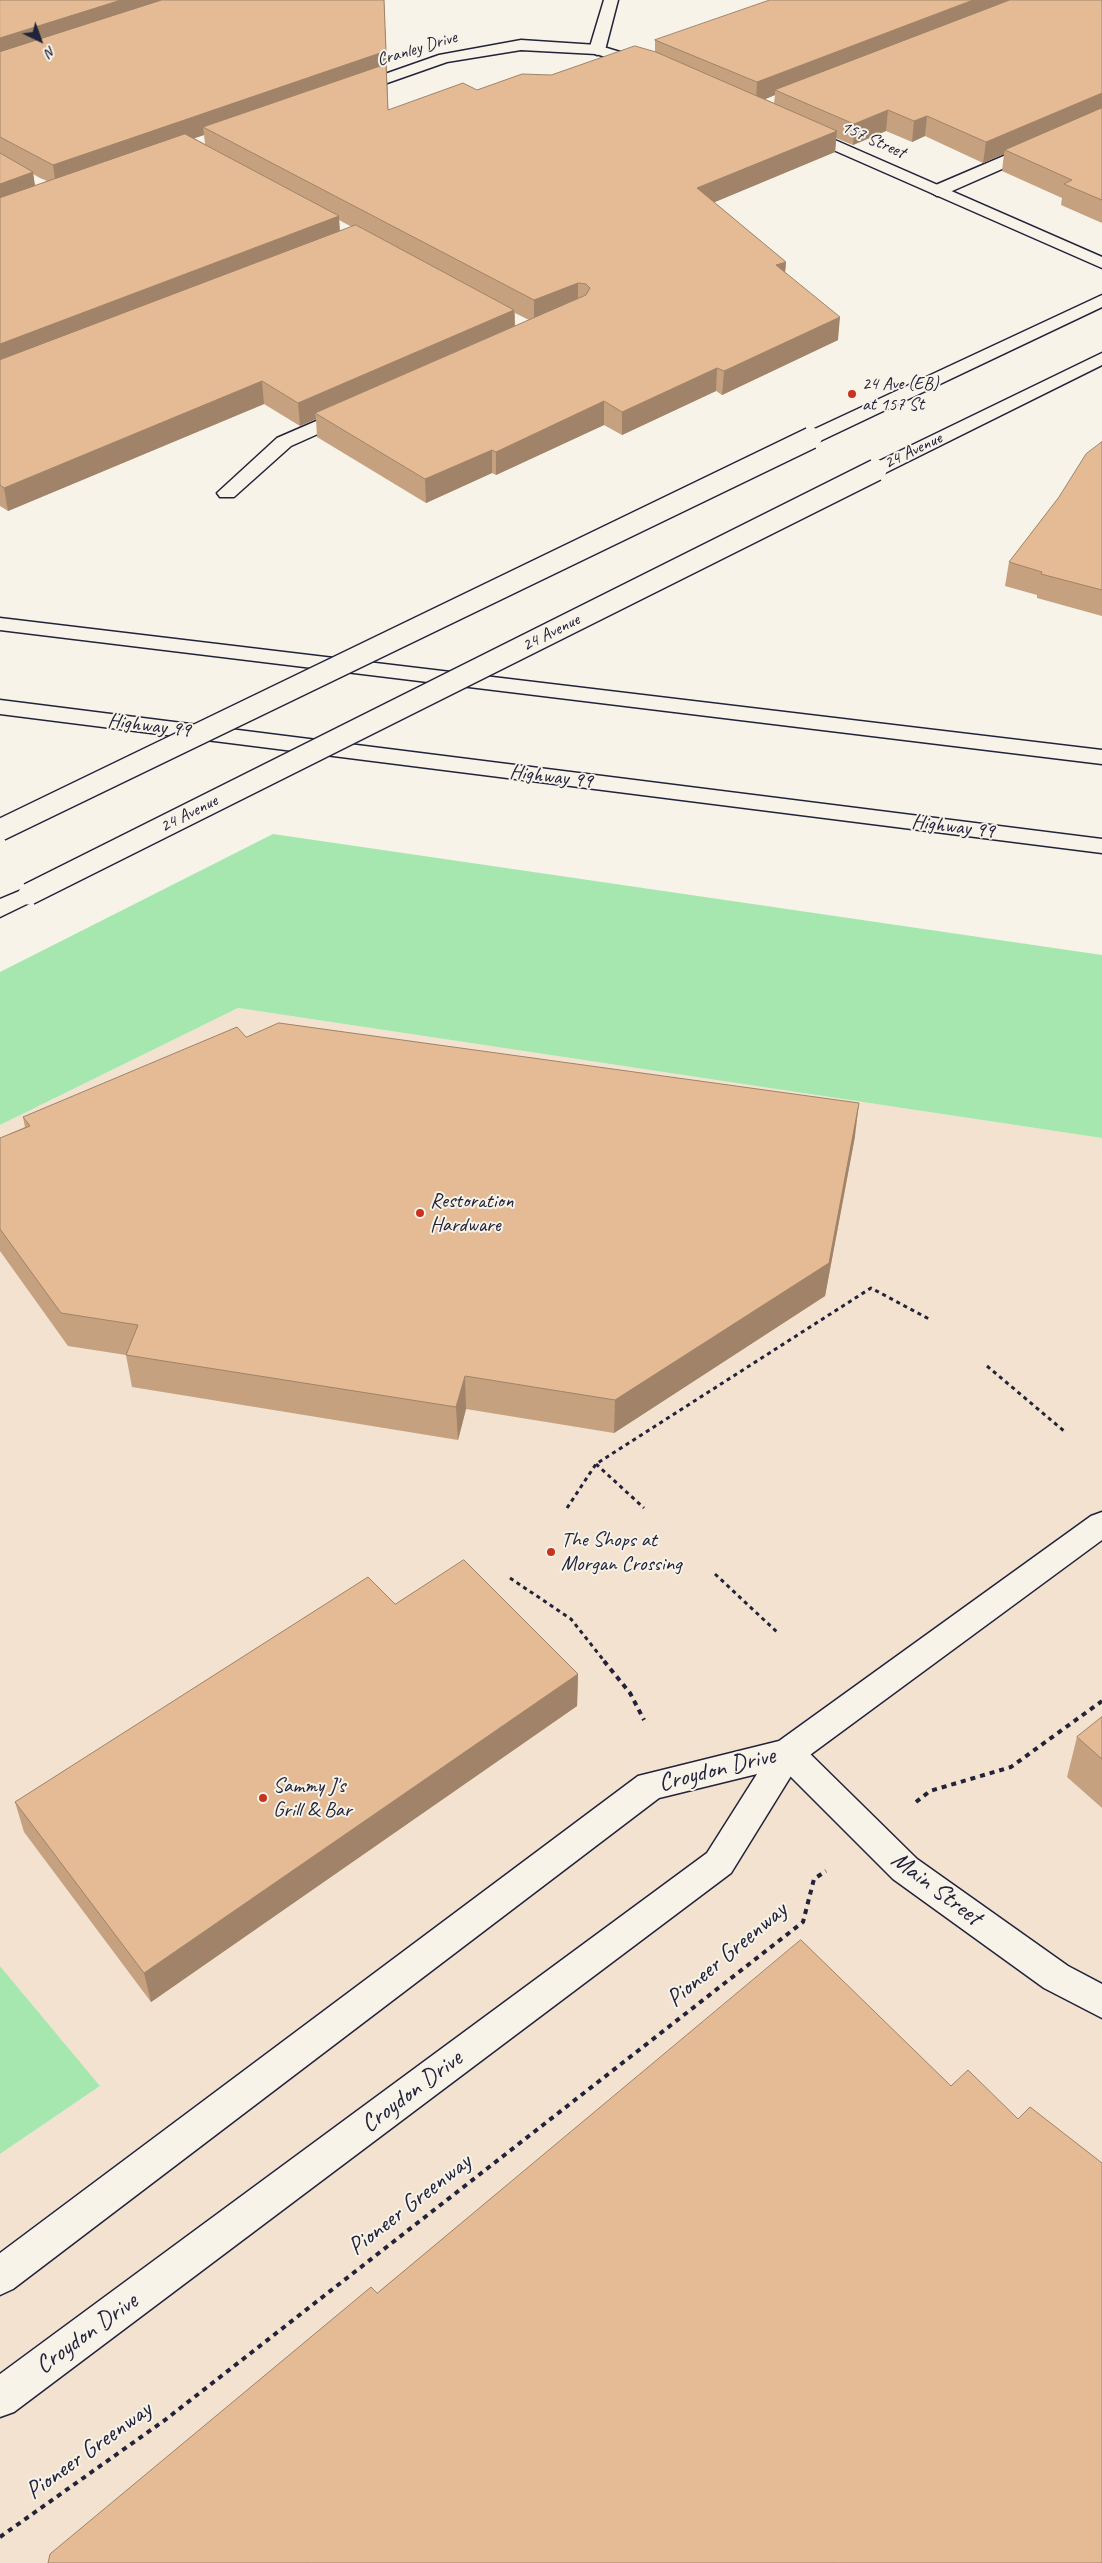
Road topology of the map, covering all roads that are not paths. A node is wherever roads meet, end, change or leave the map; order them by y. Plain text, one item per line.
1 (612, 0) edge
2 (598, 50) junction
3 (661, 68) edge
4 (341, 94) edge
5 (1102, 119) edge
6 (790, 125) edge
7 (937, 191) junction
8 (1102, 263) edge
9 (1102, 300) edge
10 (1102, 358) edge
11 (363, 406) edge
12 (227, 493) dead end
13 (0, 624) edge
14 (0, 707) edge
15 (1102, 757) edge
16 (0, 830) edge
17 (1102, 846) edge
18 (0, 909) edge
19 (1102, 1524) edge
20 (788, 1753) junction
21 (1102, 2002) edge
22 (0, 2276) edge
23 (0, 2398) edge

1 - 2 main road
2 - 3 main road
2 - 4 main road, Cranley Drive
5 - 7 main road
6 - 7 main road, 157 Street
7 - 8 main road, 157 Street
9 - 16 main road, bridge
10 - 18 main road, 24 Avenue, bridge
11 - 12 main road
13 - 15 main road
14 - 17 main road, Highway 99
19 - 20 main road, Croydon Drive
20 - 21 main road, Main Street
20 - 22 main road, Croydon Drive
20 - 23 main road, Croydon Drive

